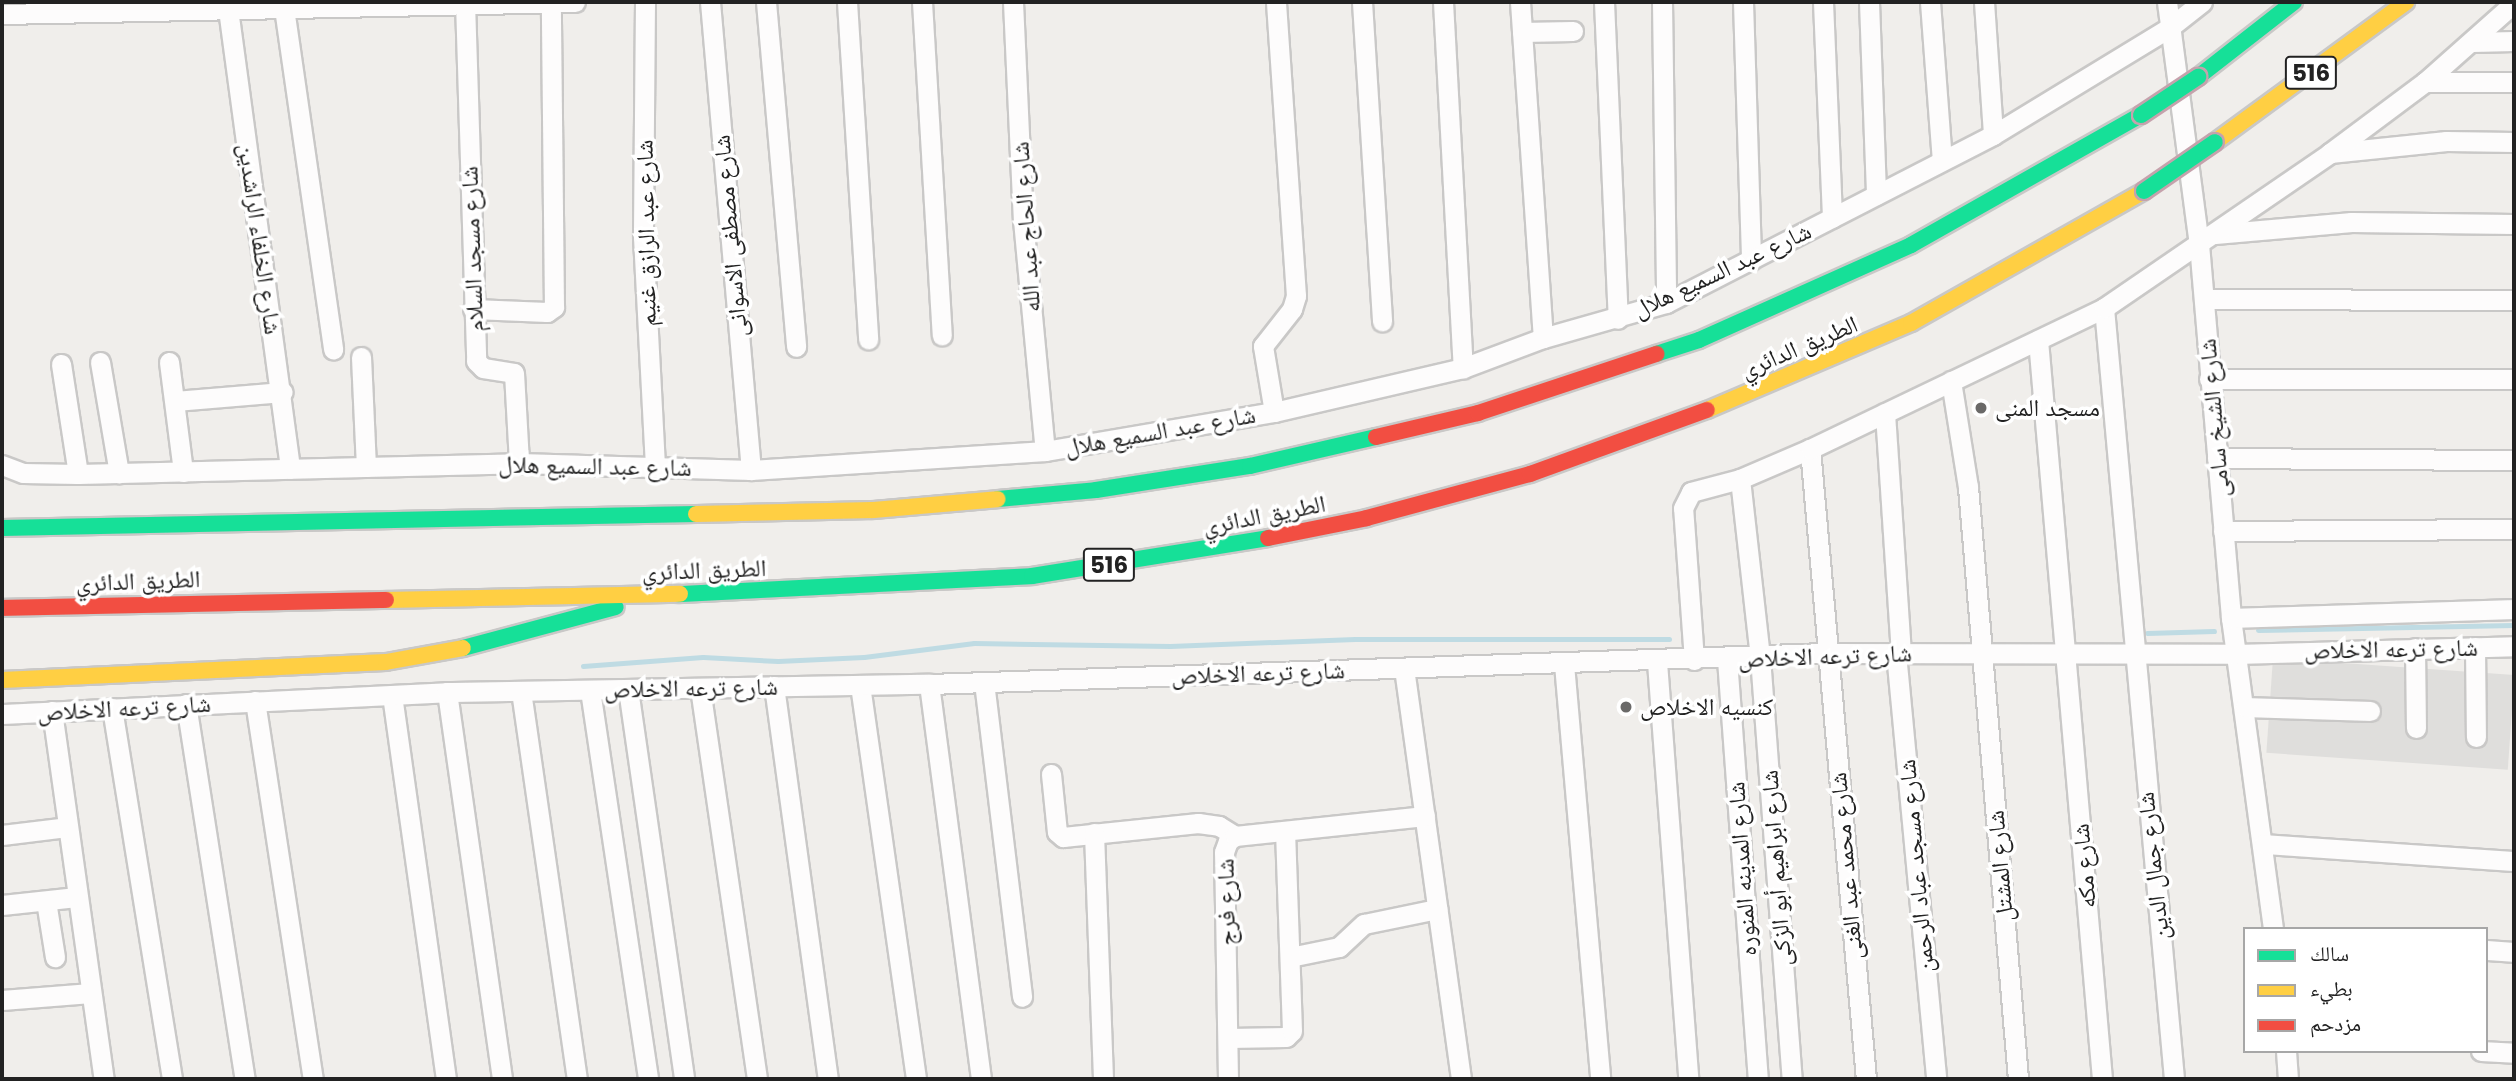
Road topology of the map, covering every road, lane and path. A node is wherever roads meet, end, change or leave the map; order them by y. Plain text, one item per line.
1 (535, 2) edge
2 (551, 2) edge
3 (575, 2) edge
4 (645, 2) edge
5 (710, 2) edge
6 (766, 2) edge
7 (847, 2) edge
8 (922, 2) edge
9 (1013, 2) edge
10 (1276, 2) edge
11 (1362, 2) edge
12 (1443, 2) edge
13 (1520, 2) edge
14 (1604, 2) edge
15 (1662, 2) edge
16 (1743, 2) edge
17 (1823, 2) edge
18 (1869, 2) edge
19 (1930, 2) edge
20 (1984, 2) edge
21 (2167, 2) edge
22 (2203, 2) edge
23 (2294, 2) edge
24 (2406, 2) edge
25 (465, 3) edge
26 (2514, 3) edge
27 (378, 4) edge
28 (290, 6) edge
29 (24, 7) edge
30 (216, 7) edge
31 (2, 14) edge
32 (2169, 28) junction
33 (1573, 31) dead end
34 (1522, 32) junction
35 (2514, 41) edge
36 (2472, 42) junction
37 (2425, 82) junction
38 (2514, 82) edge
39 (1993, 135) junction
40 (2514, 142) edge
41 (2330, 153) junction
42 (1942, 162) junction
43 (1876, 195) junction
44 (1832, 218) junction
45 (2514, 224) edge
46 (2207, 239) junction
47 (1751, 260) junction
48 (2204, 299) junction
49 (2514, 300) edge
50 (1665, 303) junction
51 (2104, 308) junction
52 (473, 309) junction
53 (1618, 319) junction
54 (1382, 321) dead end
55 (942, 335) dead end
56 (1543, 338) junction
57 (867, 339) dead end
58 (2038, 340) junction
59 (796, 347) dead end
60 (333, 350) dead end
61 (360, 357) dead end
62 (100, 362) dead end
63 (169, 362) dead end
64 (61, 364) dead end
65 (1463, 368) junction
66 (2209, 379) junction
67 (2514, 379) edge
68 (1951, 380) junction
69 (283, 392) junction
70 (175, 401) junction
71 (1274, 412) junction
72 (1885, 414) junction
73 (1810, 449) junction
74 (1045, 451) junction
75 (2217, 458) junction
76 (2514, 460) edge
77 (519, 463) junction
78 (2, 465) edge
79 (655, 465) junction
80 (366, 467) junction
81 (290, 469) junction
82 (751, 470) junction
83 (183, 472) junction
84 (119, 473) junction
85 (78, 474) junction
86 (1740, 479) junction
87 (2, 528) edge
88 (2514, 529) edge
89 (2223, 531) junction
90 (650, 596) junction
91 (2, 608) edge
92 (2514, 609) edge
93 (2231, 618) junction
94 (2514, 646) edge
95 (2475, 647) junction
96 (2415, 648) junction
97 (2132, 652) junction
98 (1827, 653) junction
99 (1898, 653) junction
100 (1981, 653) junction
101 (2065, 653) junction
102 (2235, 653) junction
103 (1760, 657) junction
104 (1727, 659) junction
105 (1694, 660) junction
106 (1657, 662) junction
107 (1564, 664) junction
108 (1404, 668) junction
109 (2, 680) edge
110 (984, 682) junction
111 (929, 684) junction
112 (860, 685) junction
113 (774, 686) junction
114 (700, 688) junction
115 (590, 690) junction
116 (628, 690) junction
117 (521, 691) junction
118 (447, 692) junction
119 (392, 695) junction
120 (256, 701) junction
121 (186, 704) junction
122 (2245, 707) junction
123 (112, 708) junction
124 (52, 711) junction
125 (2370, 711) dead end
126 (2, 714) edge
127 (2416, 728) dead end
128 (2476, 737) dead end
129 (1051, 774) dead end
130 (1425, 816) junction
131 (67, 827) junction
132 (1285, 831) junction
133 (1094, 833) junction
134 (2, 835) edge
135 (1235, 836) junction
136 (2264, 844) junction
137 (2514, 861) edge
138 (77, 897) junction
139 (46, 901) junction
140 (2, 905) edge
141 (1437, 909) junction
142 (2273, 927) edge
143 (2488, 950) edge
144 (2514, 952) edge
145 (55, 957) dead end
146 (1290, 957) junction
147 (92, 993) junction
148 (1022, 998) dead end
149 (2, 1000) edge
150 (1229, 1038) junction
151 (2488, 1051) edge
152 (2286, 1053) edge
153 (2514, 1053) edge
154 (104, 1079) edge
155 (172, 1079) edge
156 (245, 1079) edge
157 (313, 1079) edge
158 (446, 1079) edge
159 (502, 1079) edge
160 (577, 1079) edge
161 (648, 1079) edge
162 (684, 1079) edge
163 (757, 1079) edge
164 (828, 1079) edge
165 (916, 1079) edge
166 (981, 1079) edge
167 (1103, 1079) edge
168 (1228, 1079) edge
169 (1461, 1079) edge
170 (1600, 1079) edge
171 (1688, 1079) edge
172 (1758, 1079) edge
173 (1792, 1079) edge
174 (1866, 1079) edge
175 (1937, 1079) edge
176 (2018, 1079) edge
177 (2102, 1079) edge
178 (2174, 1079) edge
179 (2288, 1079) edge

1 - 2 street
1 - 25 street
2 - 3 street
2 - 52 street
4 - 79 street, شارع عبد الرازق غنيم
5 - 82 street, شارع مصطفى الاسوانى
6 - 59 street
7 - 57 street
8 - 55 street
9 - 74 street, شارع الحاج عبد الله
10 - 71 street
11 - 54 street
12 - 65 street
13 - 34 street
14 - 53 street
15 - 50 street
16 - 47 street
17 - 44 street
18 - 43 street
19 - 42 street
20 - 39 street
21 - 32 street, شارع الشيخ سامى
22 - 32 street, شارع عبد السميع هلال
23 - 87 highway, الطريق الدائري / 516, bridge
24 - 90 highway, الطريق الدائري / 516, bridge
25 - 27 street
25 - 52 street, شارع مسجد السلام
26 - 36 street
27 - 28 street
28 - 30 street
28 - 60 street
29 - 30 street
29 - 31 street
30 - 69 street, شارع الخلفاء الراشدين
32 - 39 street, شارع عبد السميع هلال
32 - 46 street, شارع الشيخ سامى
33 - 34 street
34 - 56 street
35 - 36 street
36 - 37 street
37 - 38 street
37 - 41 street
39 - 42 street, شارع عبد السميع هلال
40 - 41 street
41 - 46 street
42 - 43 street, شارع عبد السميع هلال
43 - 44 street, شارع عبد السميع هلال
44 - 47 street, شارع عبد السميع هلال
45 - 46 street
46 - 48 street, شارع الشيخ سامى
46 - 51 street
47 - 50 street, شارع عبد السميع هلال
48 - 49 street
48 - 66 street, شارع الشيخ سامى
50 - 53 street, شارع عبد السميع هلال
51 - 58 street
51 - 97 street, شارع جمال الدين
52 - 77 street, شارع مسجد السلام
53 - 56 street, شارع عبد السميع هلال
56 - 65 street, شارع عبد السميع هلال
58 - 68 street
58 - 101 street, شارع مكه
61 - 80 street
62 - 84 street
63 - 70 street
64 - 85 street
65 - 71 street, شارع عبد السميع هلال
66 - 67 street
66 - 75 street, شارع الشيخ سامى
68 - 72 street
68 - 100 street, شارع المشتل
69 - 70 street
69 - 81 street, شارع الخلفاء الراشدين
70 - 83 street
71 - 74 street, شارع عبد السميع هلال
72 - 73 street
72 - 99 street, شارع مسجد عباد الرحمن
73 - 86 street
73 - 98 street, شارع محمد عبد الغنى
74 - 82 street, شارع عبد السميع هلال
75 - 76 street
75 - 89 street, شارع الشيخ سامى
77 - 79 street, شارع عبد السميع هلال
77 - 80 street, شارع عبد السميع هلال
78 - 85 street, شارع عبد السميع هلال
79 - 82 street, شارع عبد السميع هلال
80 - 81 street, شارع عبد السميع هلال
81 - 83 street, شارع عبد السميع هلال
83 - 84 street, شارع عبد السميع هلال
84 - 85 street, شارع عبد السميع هلال
86 - 103 street, شارع ابراهيم أبو الزكى
86 - 105 street
88 - 89 street
89 - 93 street, شارع الشيخ سامى
90 - 91 highway, الطريق الدائري / 516
90 - 109 highway
92 - 93 street
93 - 102 street, شارع الشيخ سامى
94 - 95 street, شارع ترعه الاخلاص
95 - 96 street, شارع ترعه الاخلاص
95 - 128 street
96 - 102 street, شارع ترعه الاخلاص
96 - 127 street
97 - 101 street, شارع ترعه الاخلاص
97 - 102 street, شارع ترعه الاخلاص
97 - 178 street, شارع جمال الدين
98 - 99 street, شارع ترعه الاخلاص
98 - 103 street, شارع ترعه الاخلاص
98 - 174 street, شارع محمد عبد الغنى
99 - 100 street, شارع ترعه الاخلاص
99 - 175 street, شارع مسجد عباد الرحمن
100 - 101 street, شارع ترعه الاخلاص
100 - 176 street, شارع المشتل
101 - 177 street, شارع مكه
102 - 122 street, شارع الشيخ سامى
103 - 104 street, شارع ترعه الاخلاص
103 - 173 street, شارع ابراهيم أبو الزكى
104 - 105 street, شارع ترعه الاخلاص
104 - 172 street, شارع المدينه المنوره
105 - 106 street, شارع ترعه الاخلاص
106 - 107 street, شارع ترعه الاخلاص
106 - 171 street
107 - 108 street, شارع ترعه الاخلاص
107 - 170 street
108 - 110 street, شارع ترعه الاخلاص
108 - 130 street
110 - 111 street, شارع ترعه الاخلاص
110 - 148 street
111 - 112 street, شارع ترعه الاخلاص
111 - 166 street
112 - 113 street, شارع ترعه الاخلاص
112 - 165 street
113 - 114 street, شارع ترعه الاخلاص
113 - 164 street
114 - 116 street, شارع ترعه الاخلاص
114 - 163 street
115 - 116 street, شارع ترعه الاخلاص
115 - 117 street, شارع ترعه الاخلاص
115 - 161 street
116 - 162 street
117 - 118 street, شارع ترعه الاخلاص
117 - 160 street
118 - 119 street, شارع ترعه الاخلاص
118 - 159 street
119 - 120 street, شارع ترعه الاخلاص
119 - 158 street
120 - 121 street, شارع ترعه الاخلاص
120 - 157 street
121 - 123 street, شارع ترعه الاخلاص
121 - 156 street
122 - 125 street
122 - 136 street, شارع الشيخ سامى
123 - 124 street, شارع ترعه الاخلاص
123 - 155 street
124 - 126 street, شارع ترعه الاخلاص
124 - 131 street
129 - 133 street
130 - 132 street, شارع فرج
130 - 141 street
131 - 134 street
131 - 138 street
132 - 135 street, شارع فرج
132 - 146 street
133 - 135 street
133 - 167 street
135 - 150 street, شارع فرج
136 - 137 street
136 - 142 street, شارع الشيخ سامى
138 - 139 street
138 - 147 street
139 - 140 street
139 - 145 street
141 - 146 street
141 - 169 street
143 - 144 street
146 - 150 street
147 - 149 street
147 - 154 street
150 - 168 street, شارع فرج
151 - 153 street
152 - 179 street

